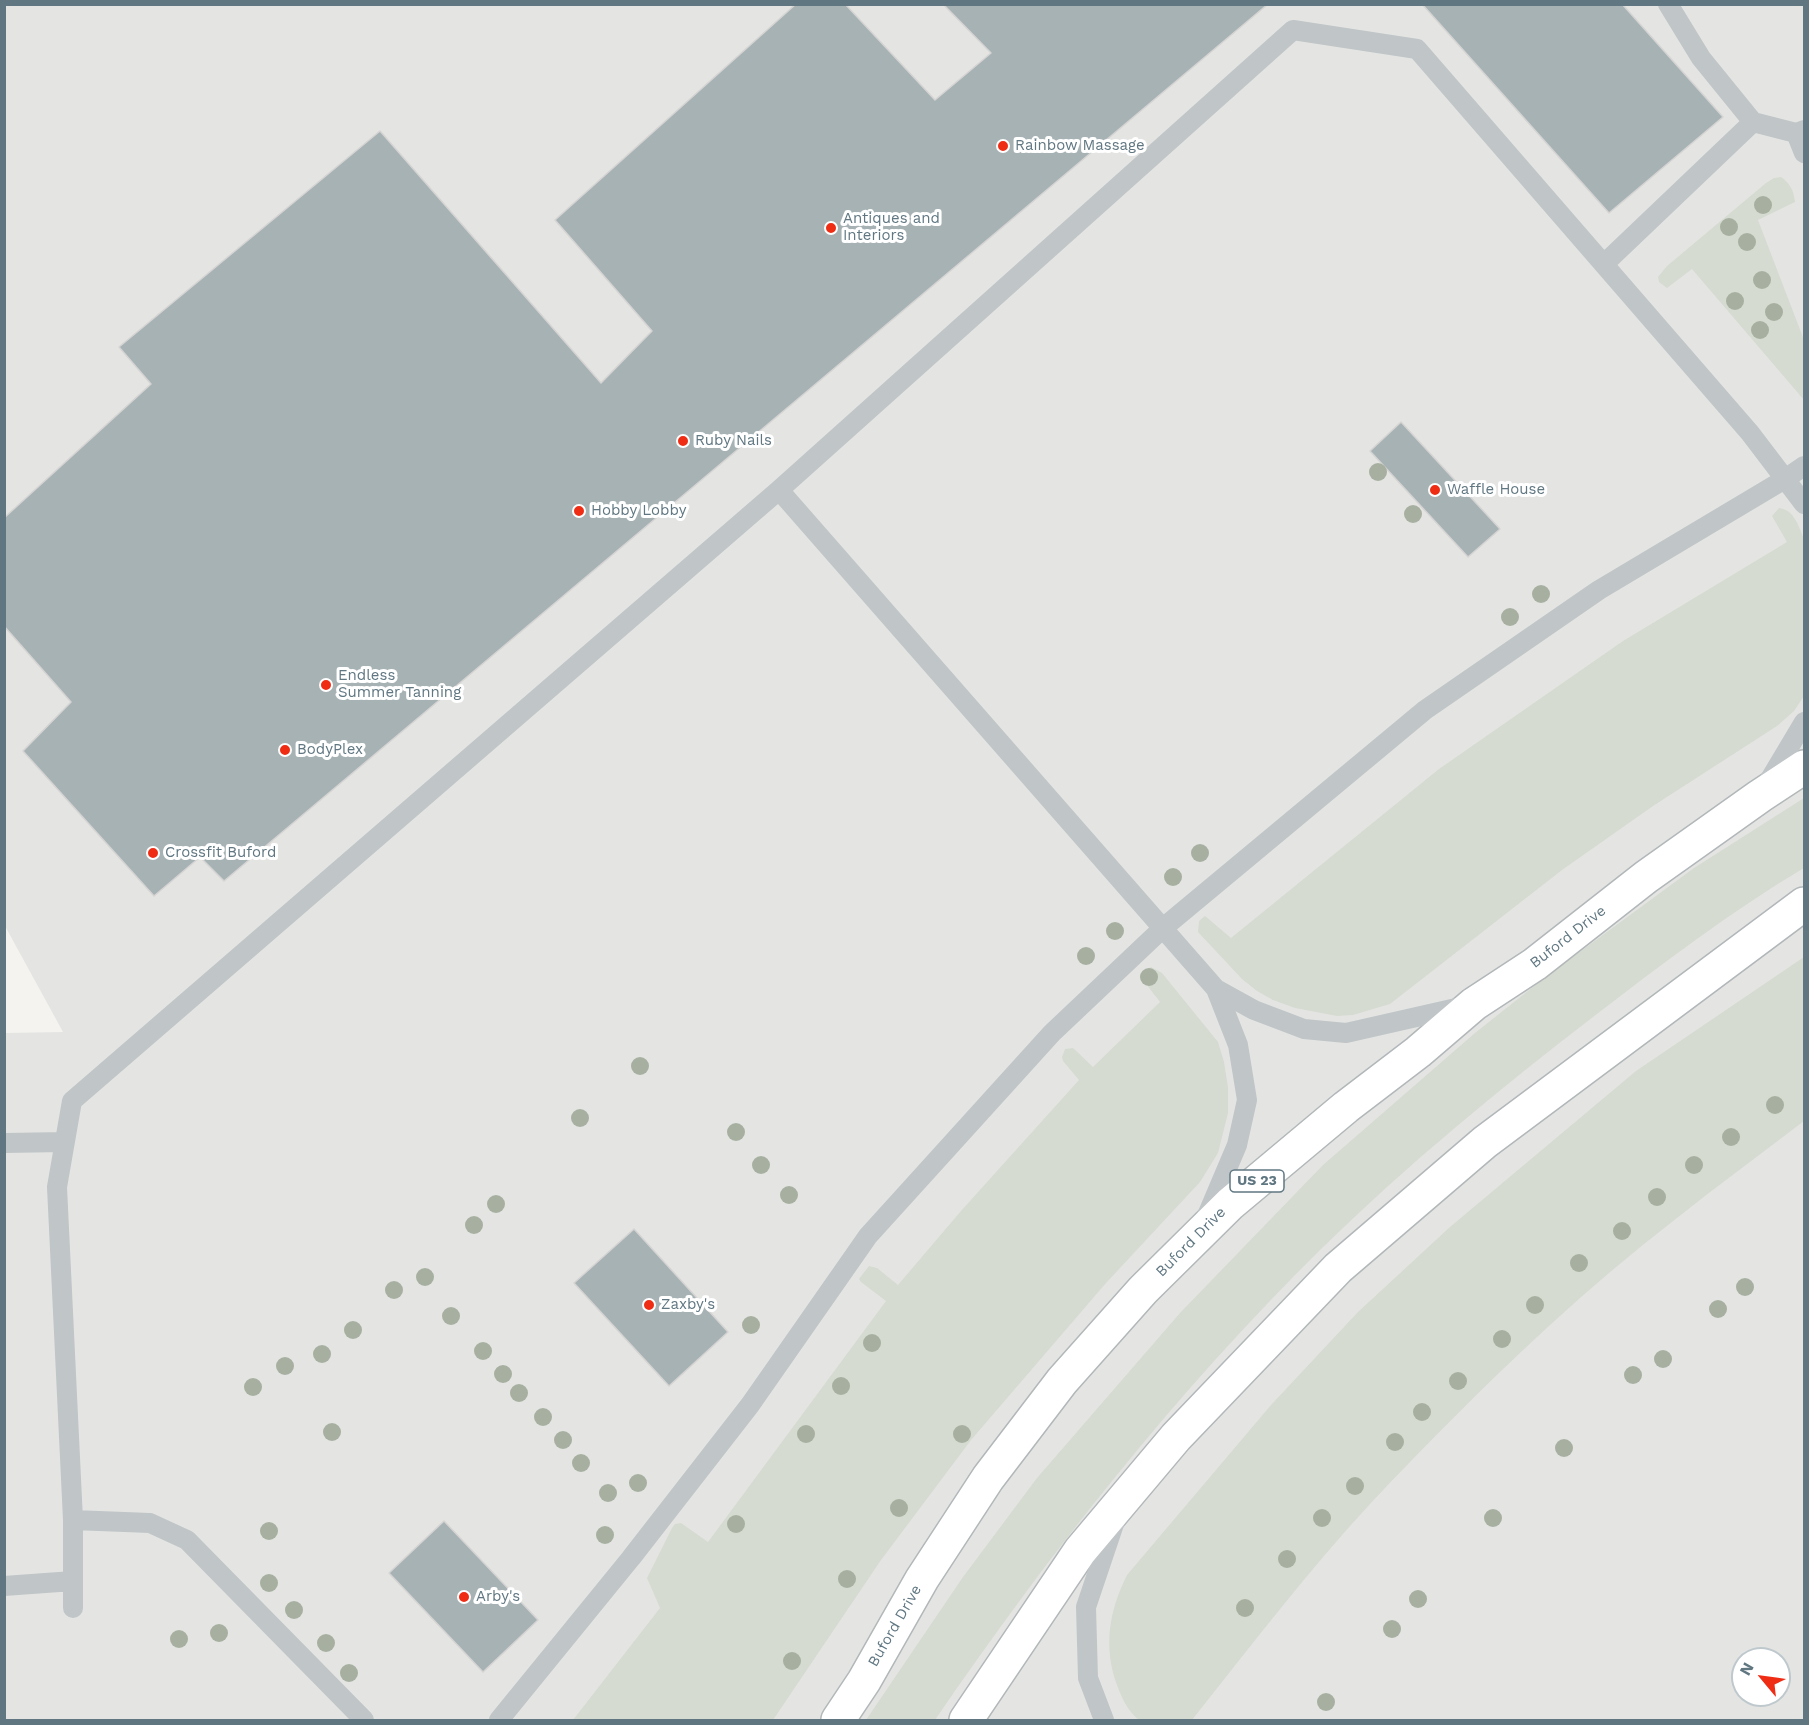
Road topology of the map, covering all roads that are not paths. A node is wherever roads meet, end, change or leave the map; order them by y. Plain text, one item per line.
1 (1668, 4) edge
2 (1754, 122) junction
3 (1800, 131) edge
4 (1804, 153) edge
5 (1604, 264) junction
6 (1804, 466) edge
7 (1785, 479) junction
8 (779, 490) junction
9 (1804, 504) edge
10 (1804, 722) edge
11 (1804, 768) edge
12 (1760, 796) junction
13 (1804, 904) edge
14 (1163, 928) junction
15 (1216, 990) junction
16 (1474, 1004) junction
17 (64, 1142) junction
18 (4, 1143) edge
19 (1200, 1234) junction
20 (1121, 1502) junction
21 (73, 1520) junction
22 (73, 1581) junction
23 (4, 1586) edge
24 (73, 1608) dead end
25 (364, 1720) edge
26 (499, 1720) edge
27 (838, 1720) edge
28 (966, 1720) edge
29 (1104, 1720) edge

1 - 2 lane
2 - 3 lane
2 - 5 lane
3 - 4 lane
5 - 7 lane
5 - 8 lane
6 - 7 lane
7 - 9 lane
7 - 14 lane
8 - 14 lane
8 - 17 lane
10 - 12 lane
11 - 12 highway, Buford Drive / US 23
12 - 16 highway, Buford Drive / US 23
13 - 20 highway
14 - 15 lane
14 - 26 lane
15 - 16 lane
15 - 19 lane
16 - 19 highway, Buford Drive / US 23
17 - 18 lane
17 - 21 lane
19 - 27 highway, Buford Drive / US 23
20 - 28 highway
20 - 29 lane
21 - 22 lane
21 - 25 lane
22 - 23 lane
22 - 24 lane

